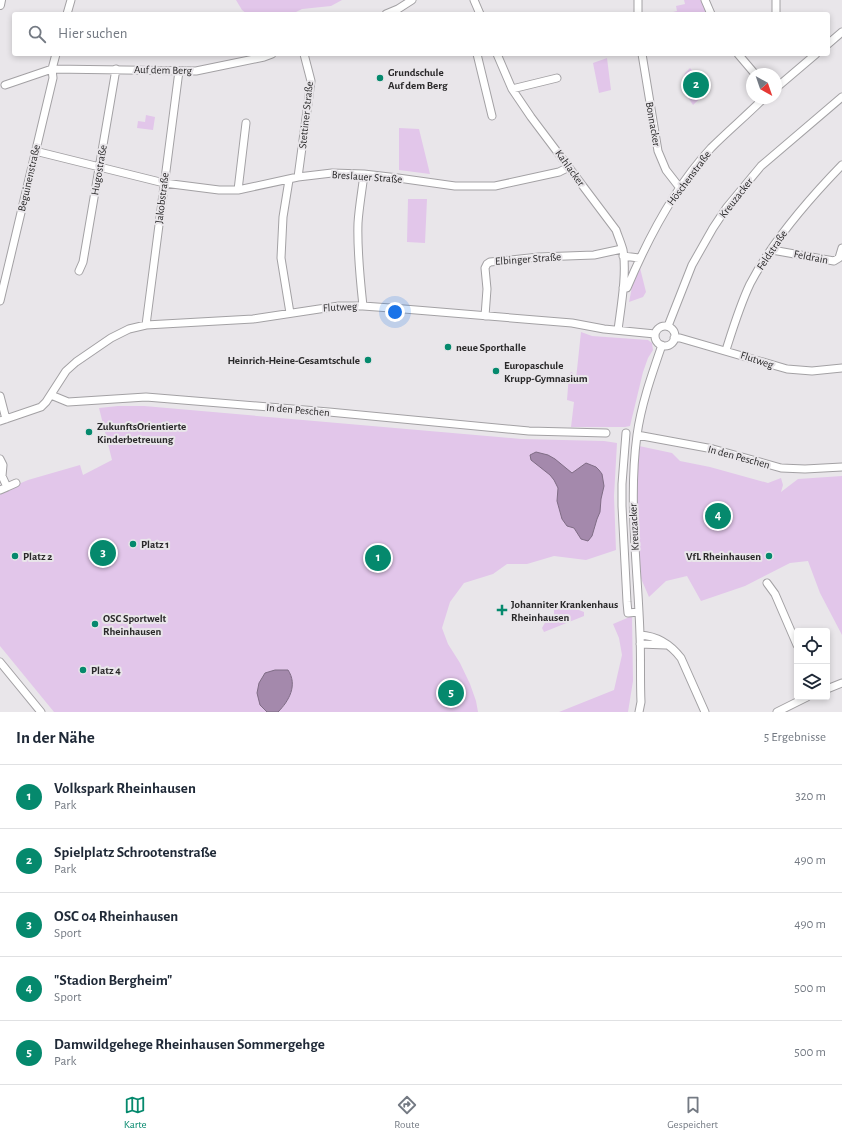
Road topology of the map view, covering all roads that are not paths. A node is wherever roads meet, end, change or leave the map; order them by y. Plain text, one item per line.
1 (1, 0) edge
2 (71, 0) edge
3 (412, 0) edge
4 (474, 0) edge
5 (638, 0) edge
6 (705, 0) edge
7 (776, 0) edge
8 (0, 5) edge
9 (68, 12) edge
10 (391, 12) edge
11 (479, 12) edge
12 (638, 12) edge
13 (710, 12) edge
14 (776, 12) edge
15 (842, 32) edge
16 (830, 42) edge
17 (55, 56) edge
18 (267, 56) edge
19 (305, 56) edge
20 (477, 56) edge
21 (498, 56) edge
22 (642, 56) edge
23 (740, 56) edge
24 (814, 56) edge
25 (750, 68) edge
26 (52, 69) junction
27 (116, 69) junction
28 (178, 71) junction
29 (557, 78) dead end
30 (782, 83) edge
31 (5, 85) dead end
32 (512, 89) junction
33 (842, 97) edge
34 (758, 104) edge
35 (492, 116) dead end
36 (246, 123) dead end
37 (35, 151) junction
38 (842, 164) edge
39 (100, 167) junction
40 (569, 167) junction
41 (364, 174) junction
42 (298, 177) junction
43 (289, 180) junction
44 (164, 183) junction
45 (680, 188) junction
46 (238, 190) junction
47 (842, 248) edge
48 (772, 250) junction
49 (623, 252) junction
50 (639, 258) junction
51 (79, 271) dead end
52 (623, 288) junction
53 (0, 301) edge
54 (363, 306) junction
55 (290, 313) junction
56 (485, 316) junction
57 (146, 325) junction
58 (668, 326) junction
59 (618, 330) junction
60 (655, 334) junction
61 (674, 338) junction
62 (662, 345) junction
63 (726, 350) junction
64 (842, 368) edge
65 (51, 395) junction
66 (0, 396) edge
67 (3, 420) edge
68 (606, 432) dead end
69 (626, 433) dead end
70 (637, 435) junction
71 (0, 459) edge
72 (842, 467) edge
73 (16, 483) dead end
74 (7, 487) junction
75 (0, 490) edge
76 (767, 584) dead end
77 (627, 602) junction
78 (638, 602) junction
79 (639, 612) junction
80 (640, 635) junction
81 (794, 638) edge
82 (640, 644) junction
83 (669, 646) junction
84 (0, 662) edge
85 (842, 683) edge
86 (830, 689) edge
87 (801, 700) edge
88 (41, 712) edge
89 (639, 712) edge
90 (705, 712) edge
91 (777, 712) edge

1 - 8 main road
2 - 9 street
3 - 10 street
4 - 11 street
5 - 12 street
6 - 13 street
7 - 14 street
15 - 16 street
17 - 26 street, Beguinenstraße
18 - 28 street, Auf dem Berg
19 - 42 street, Stettiner Straße
20 - 35 street
21 - 32 street, Kahlacker
22 - 45 street, Bonnacker
23 - 25 street
24 - 30 street
26 - 27 street, Auf dem Berg
26 - 31 street, Auf dem Berg
26 - 37 street, Beguinenstraße
27 - 28 street, Auf dem Berg
27 - 39 street, Hugostraße
28 - 44 street, Jakobstraße
29 - 32 street
32 - 40 street, Kahlacker
33 - 58 street, Kreuzacker
34 - 45 street, Höschenstraße
36 - 46 street
37 - 39 street, Breslauer Straße
37 - 53 street, Beguinenstraße
38 - 48 street, Feldstraße
39 - 44 street, Breslauer Straße
39 - 51 street, Hugostraße
40 - 41 street, Breslauer Straße
40 - 49 street, Kahlacker
41 - 42 street, Breslauer Straße
41 - 54 street
42 - 43 street, Breslauer Straße
43 - 46 street, Breslauer Straße
43 - 55 street
44 - 46 street, Breslauer Straße
44 - 57 street, Jakobstraße
45 - 50 street, Höschenstraße
47 - 48 street, Feldrain
48 - 63 street, Feldstraße
49 - 50 street
49 - 52 street, Kahlacker
49 - 56 street, Elbinger Straße
50 - 52 street, Kahlacker
52 - 59 street, Kahlacker
54 - 55 street, Flutweg
54 - 56 street, Flutweg
55 - 57 street, Flutweg
56 - 59 street, Flutweg
57 - 65 street, Flutweg
58 - 60 street
58 - 61 street
59 - 60 street, Flutweg
60 - 62 street
61 - 62 street
61 - 63 street, Flutweg
62 - 70 street, Kreuzacker
63 - 64 street, Flutweg
65 - 67 street
65 - 68 street, In den Peschen
66 - 67 street
69 - 77 street
70 - 72 street, In den Peschen
70 - 78 street, Kreuzacker
71 - 74 street
73 - 74 street
74 - 75 street
76 - 81 street
77 - 78 street
77 - 79 street
78 - 79 street, Kreuzacker
79 - 80 street, Kreuzacker
80 - 82 street, Kreuzacker
80 - 83 street
82 - 83 street
82 - 89 street, Kreuzacker
83 - 90 street
84 - 88 street
85 - 86 street
87 - 91 street

